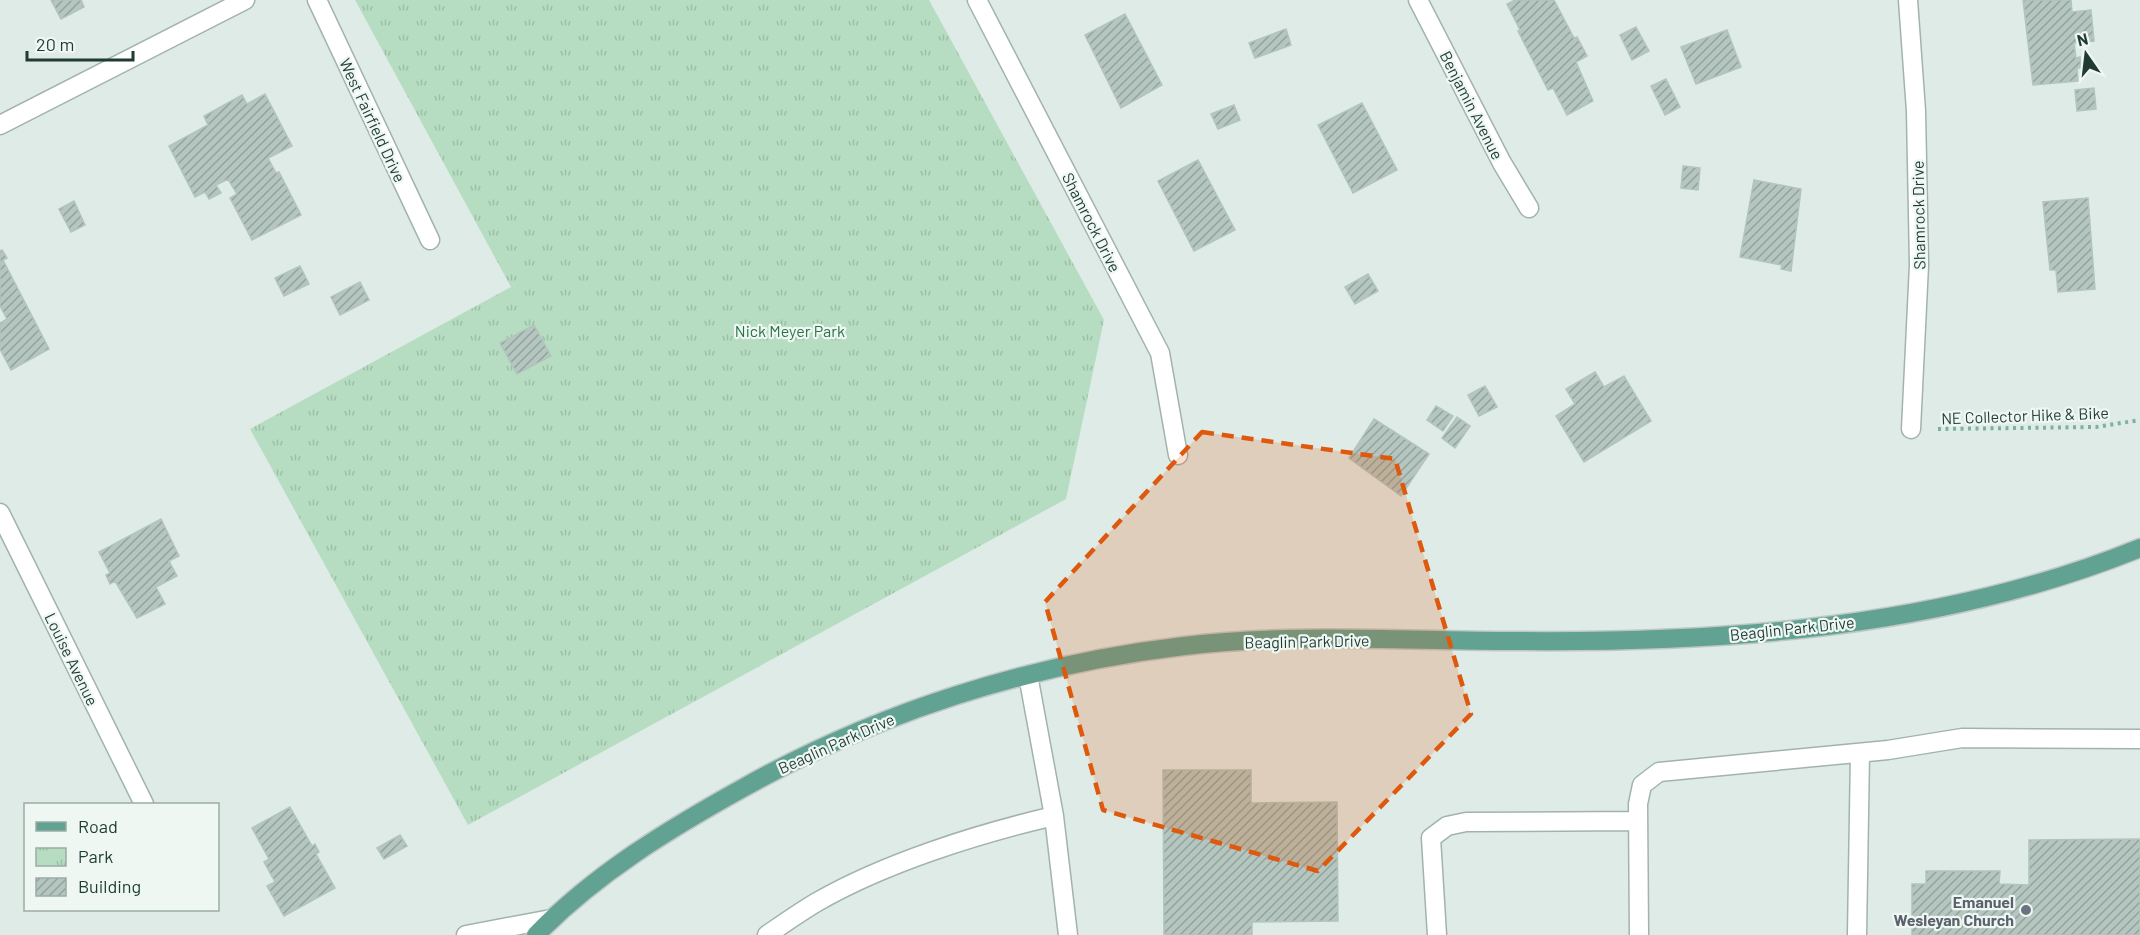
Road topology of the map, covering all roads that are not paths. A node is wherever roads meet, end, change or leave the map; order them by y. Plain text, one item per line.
1 (245, 0) edge
2 (317, 0) edge
3 (977, 0) edge
4 (1418, 0) edge
5 (1908, 0) edge
6 (0, 125) edge
7 (1529, 208) dead end
8 (430, 240) dead end
9 (1911, 429) road end
10 (1178, 455) dead end
11 (0, 513) edge
12 (2140, 548) edge
13 (1028, 675) junction
14 (2140, 739) edge
15 (1860, 753) junction
16 (144, 803) edge
17 (1054, 816) junction
18 (1638, 821) junction
19 (551, 919) junction
20 (466, 935) edge
21 (536, 935) edge
22 (766, 935) edge
23 (1068, 935) edge
24 (1437, 935) edge
25 (1639, 935) edge
26 (1857, 935) edge

1 - 6 street
2 - 8 street, West Fairfield Drive
3 - 10 street, Shamrock Drive
4 - 7 street, Benjamin Avenue
5 - 9 street, Shamrock Drive
11 - 16 street, Louise Avenue
12 - 13 main road, Beaglin Park Drive
13 - 17 street
13 - 19 main road, Beaglin Park Drive
14 - 15 street
15 - 18 street
15 - 26 street
17 - 22 street
17 - 23 street
18 - 24 street
18 - 25 street
19 - 20 street
19 - 21 main road, Beaglin Park Drive

